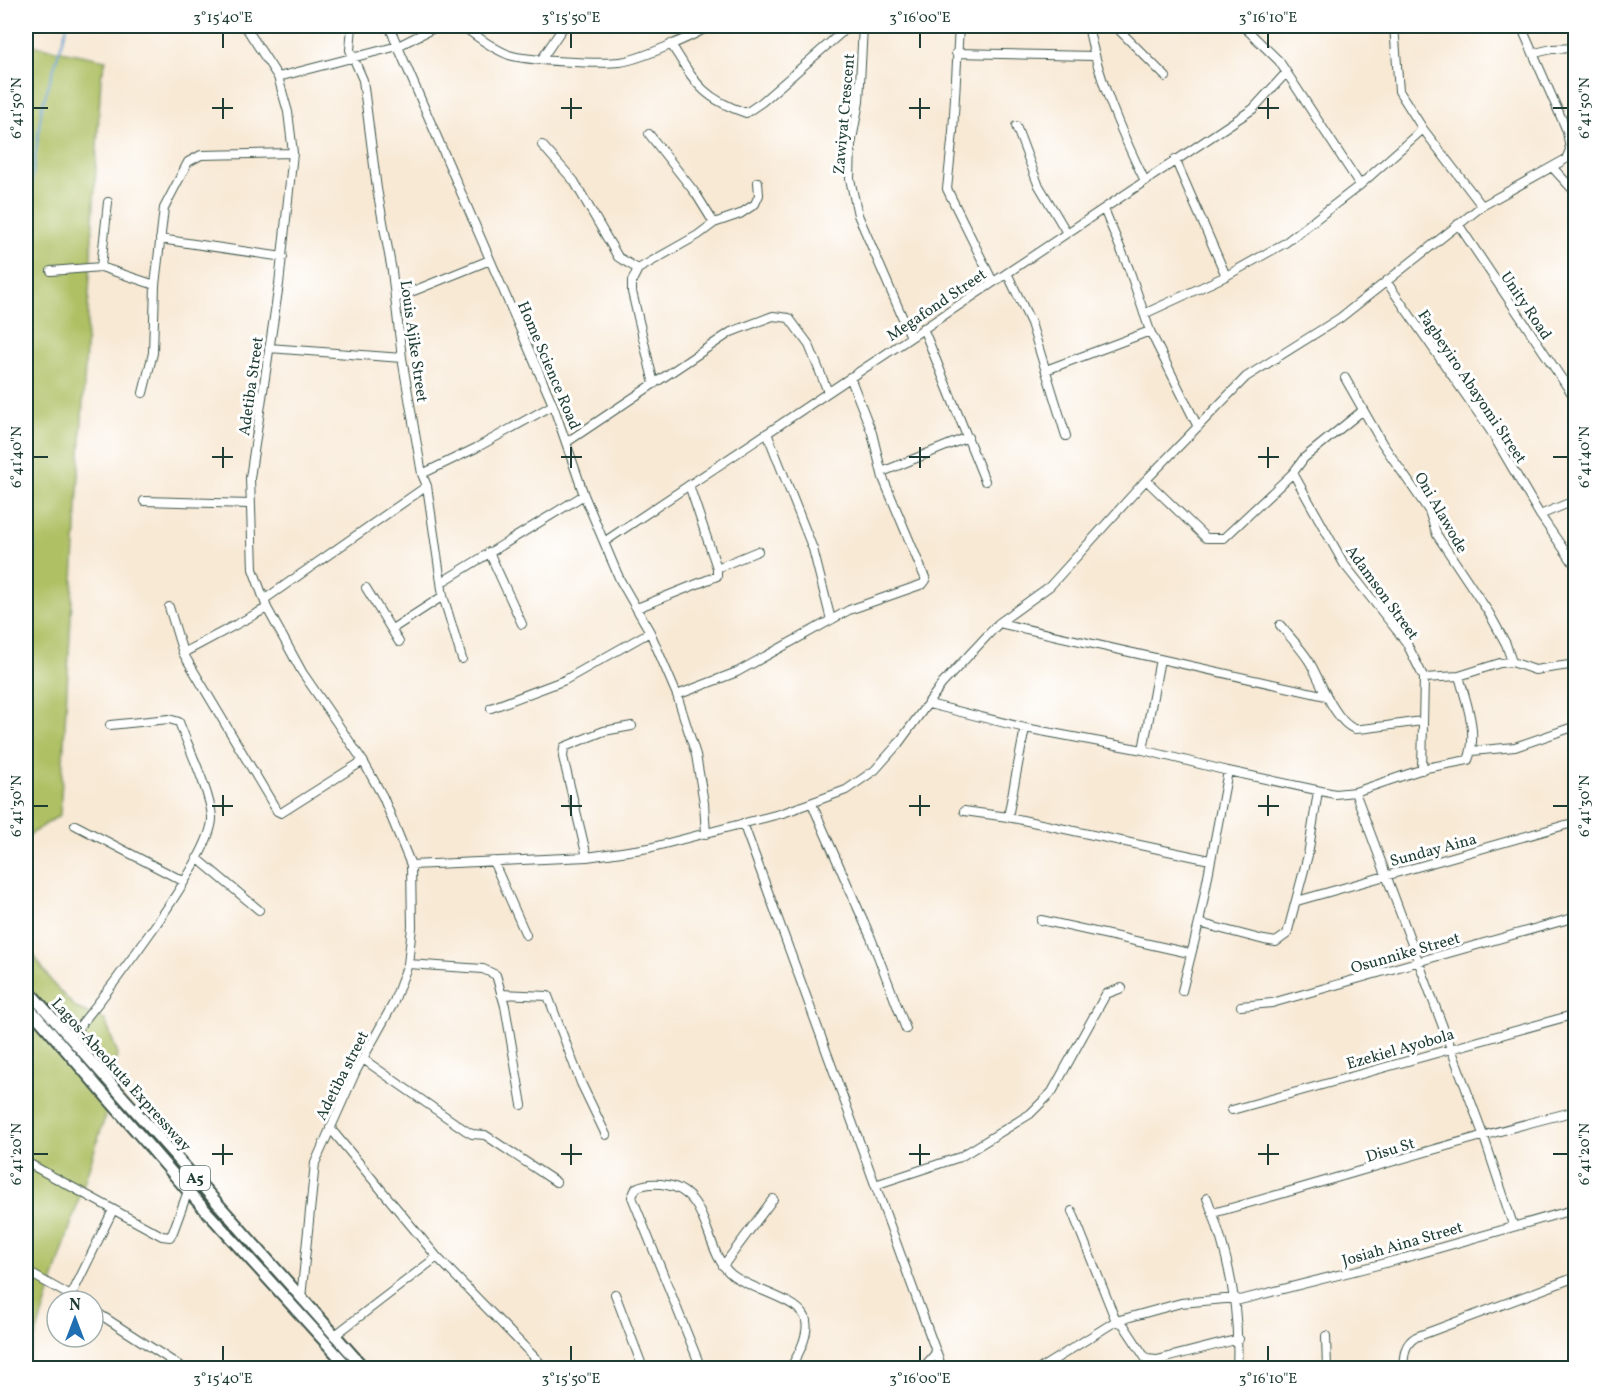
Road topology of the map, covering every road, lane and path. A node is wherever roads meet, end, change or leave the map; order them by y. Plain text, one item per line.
1 (245, 26) edge
2 (352, 26) edge
3 (389, 26) edge
4 (438, 26) edge
5 (463, 26) edge
6 (564, 26) edge
7 (708, 26) edge
8 (849, 26) edge
9 (863, 26) edge
10 (958, 26) edge
11 (1088, 26) edge
12 (1115, 26) edge
13 (1243, 26) edge
14 (1394, 26) edge
15 (1521, 26) edge
16 (671, 44) junction
17 (398, 46) junction
18 (1575, 48) edge
19 (956, 53) junction
20 (1535, 53) junction
21 (1094, 56) junction
22 (353, 58) junction
23 (541, 60) junction
24 (1286, 73) junction
25 (278, 77) junction
26 (1166, 77) dead end
27 (1016, 126) dead end
28 (1422, 129) junction
29 (649, 134) dead end
30 (542, 145) dead end
31 (1573, 150) edge
32 (293, 153) junction
33 (1175, 159) junction
34 (1552, 167) junction
35 (1145, 181) junction
36 (758, 182) dead end
37 (1360, 185) junction
38 (1575, 193) edge
39 (108, 202) dead end
40 (1482, 206) junction
41 (1104, 209) junction
42 (714, 223) junction
43 (1458, 224) junction
44 (1066, 233) junction
45 (160, 239) junction
46 (283, 257) junction
47 (490, 260) junction
48 (101, 267) junction
49 (638, 269) junction
50 (51, 271) dead end
51 (1007, 273) junction
52 (1226, 276) junction
53 (1386, 281) junction
54 (993, 282) junction
55 (156, 285) junction
56 (396, 298) junction
57 (1144, 314) junction
58 (923, 328) junction
59 (1149, 331) junction
60 (911, 337) junction
61 (269, 348) junction
62 (402, 358) junction
63 (1046, 370) junction
64 (850, 377) junction
65 (1345, 378) dead end
66 (654, 384) junction
67 (828, 392) junction
68 (142, 393) dead end
69 (1575, 400) edge
70 (553, 405) junction
71 (1362, 411) junction
72 (1198, 427) junction
73 (767, 433) junction
74 (1066, 436) dead end
75 (968, 437) junction
76 (567, 442) junction
77 (882, 472) junction
78 (1293, 473) junction
79 (422, 474) junction
80 (1146, 480) junction
81 (985, 481) dead end
82 (689, 485) junction
83 (427, 486) junction
84 (584, 495) junction
85 (1575, 500) edge
86 (144, 501) dead end
87 (249, 504) junction
88 (1540, 515) junction
89 (604, 542) junction
90 (489, 552) junction
91 (758, 552) dead end
92 (1575, 567) edge
93 (717, 568) junction
94 (442, 582) junction
95 (366, 588) dead end
96 (443, 596) junction
97 (265, 598) junction
98 (169, 607) dead end
99 (267, 608) junction
100 (637, 608) junction
101 (831, 620) junction
102 (999, 623) junction
103 (522, 624) dead end
104 (1280, 625) dead end
105 (392, 629) junction
106 (650, 632) junction
107 (399, 642) dead end
108 (183, 653) junction
109 (462, 659) dead end
110 (1160, 659) junction
111 (1512, 662) junction
112 (1575, 664) edge
113 (1459, 676) junction
114 (1424, 678) junction
115 (677, 695) junction
116 (1326, 696) junction
117 (928, 704) junction
118 (491, 708) dead end
119 (1423, 721) junction
120 (110, 725) dead end
121 (632, 726) dead end
122 (1575, 726) edge
123 (1025, 728) junction
124 (1143, 750) junction
125 (1472, 751) junction
126 (363, 761) junction
127 (1422, 770) junction
128 (1228, 771) junction
129 (1318, 790) junction
130 (1355, 792) junction
131 (812, 804) junction
132 (964, 812) dead end
133 (1008, 817) junction
134 (1575, 822) edge
135 (743, 823) junction
136 (75, 825) dead end
137 (706, 834) junction
138 (587, 857) junction
139 (197, 858) junction
140 (1210, 860) junction
141 (493, 861) junction
142 (411, 865) junction
143 (1386, 876) junction
144 (183, 881) junction
145 (1297, 901) junction
146 (259, 910) dead end
147 (1575, 917) edge
148 (1041, 920) dead end
149 (1199, 923) junction
150 (526, 935) dead end
151 (1189, 953) junction
152 (1418, 963) junction
153 (408, 964) junction
154 (26, 988) edge
155 (1122, 988) dead end
156 (1182, 991) dead end
157 (501, 994) junction
158 (26, 1004) edge
159 (1241, 1006) dead end
160 (1575, 1014) edge
161 (906, 1029) dead end
162 (70, 1038) junction
163 (1450, 1048) junction
164 (363, 1059) junction
165 (522, 1105) dead end
166 (1232, 1110) dead end
167 (1575, 1111) edge
168 (330, 1128) junction
169 (1483, 1134) junction
170 (606, 1135) dead end
171 (26, 1162) edge
172 (556, 1182) dead end
173 (876, 1185) junction
174 (188, 1191) junction
175 (1207, 1198) dead end
176 (773, 1199) dead end
177 (1575, 1209) edge
178 (113, 1210) junction
179 (1072, 1210) dead end
180 (1213, 1213) junction
181 (1513, 1225) junction
182 (436, 1257) junction
183 (723, 1266) junction
184 (26, 1271) edge
185 (1575, 1277) edge
186 (58, 1289) edge
187 (74, 1289) edge
188 (615, 1294) dead end
189 (301, 1300) junction
190 (1236, 1300) junction
191 (105, 1318) edge
192 (1116, 1321) junction
193 (334, 1336) junction
194 (1326, 1336) dead end
195 (1239, 1339) junction
196 (935, 1354) junction
197 (183, 1368) edge
198 (349, 1368) edge
199 (364, 1368) edge
200 (545, 1368) edge
201 (643, 1368) edge
202 (701, 1368) edge
203 (790, 1368) edge
204 (923, 1368) edge
205 (942, 1368) edge
206 (1041, 1368) edge
207 (1237, 1368) edge
208 (1327, 1368) edge
209 (1403, 1368) edge

1 - 25 street, Adetiba Street
2 - 22 street, Louis Ajike Street
3 - 17 street, Home Science Road
4 - 17 street
5 - 23 street
6 - 23 street
7 - 16 street
8 - 16 street
9 - 60 street, Zawiyat Crescent
10 - 19 street
11 - 21 street
12 - 26 street
13 - 24 street
14 - 28 street
15 - 20 street
16 - 23 street
17 - 22 street
17 - 47 street, Home Science Road
18 - 20 street
19 - 21 street
19 - 54 street
20 - 31 street
21 - 35 street
22 - 25 street
22 - 56 street, Louis Ajike Street
24 - 33 street, Megafond Street
24 - 37 street
25 - 32 street, Adetiba Street
27 - 44 street
28 - 37 street
28 - 40 street
29 - 42 street
30 - 49 street
31 - 34 street
32 - 45 street
32 - 46 street, Adetiba Street
33 - 35 street, Megafond Street
33 - 52 street
34 - 38 street
34 - 40 street
35 - 41 street, Megafond Street
36 - 42 street
37 - 52 street
39 - 48 street
40 - 43 street
41 - 44 street, Megafond Street
41 - 57 street
42 - 49 street
43 - 53 street
43 - 69 street, Unity Road
44 - 51 street, Megafond Street
45 - 46 street
45 - 55 street
46 - 61 street, Adetiba Street
47 - 56 street
47 - 70 street, Home Science Road
48 - 50 street
48 - 55 street
49 - 66 street
51 - 54 street, Megafond Street
51 - 63 street
52 - 57 street
53 - 72 street
53 - 88 street, Fagbeyiro Abayomi Street
54 - 58 street, Megafond Street
55 - 68 street
56 - 62 street, Louis Ajike Street
57 - 59 street
58 - 60 street, Megafond Street
58 - 75 street
59 - 63 street
59 - 72 street
60 - 64 street, Megafond Street
61 - 62 street
61 - 87 street, Adetiba Street
62 - 79 street, Louis Ajike Street
63 - 74 street
64 - 67 street, Megafond Street
64 - 77 street
65 - 71 street, Oni Alawode
66 - 67 street
66 - 76 street
67 - 73 street, Megafond Street
70 - 76 street, Home Science Road
70 - 79 street
71 - 78 street
71 - 111 street, Oni Alawode
72 - 80 street
73 - 82 street, Megafond Street
73 - 101 street
75 - 77 street
75 - 81 street
76 - 84 street, Home Science Road
77 - 101 street
78 - 80 street
78 - 114 street, Adamson Street
79 - 83 street, Louis Ajike Street
80 - 102 street
82 - 89 street, Megafond Street
82 - 93 street
83 - 94 street, Louis Ajike Street
83 - 97 street
84 - 89 street, Home Science Road
84 - 90 street
85 - 88 street
86 - 87 street
87 - 97 street, Adetiba Street
88 - 92 street, Fagbeyiro Abayomi Street
89 - 100 street, Home Science Road
90 - 94 street
90 - 103 street
91 - 93 street
93 - 100 street
94 - 96 street, Louis Ajike Street
95 - 105 street
96 - 105 street
96 - 109 street, Louis Ajike Street
97 - 99 street, Adetiba Street
98 - 108 street
99 - 108 street
99 - 126 street, Adetiba Street
100 - 106 street, Home Science Road
101 - 115 street
102 - 110 street
102 - 117 street
104 - 116 street
105 - 107 street
106 - 115 street, Home Science Road
106 - 118 street
108 - 126 street
110 - 116 street
110 - 124 street
111 - 112 street
111 - 113 street
113 - 114 street
113 - 125 street
114 - 119 street, Adamson Street
115 - 137 street, Home Science Road
116 - 119 street
117 - 123 street
117 - 131 street
119 - 127 street, Adamson Street
120 - 139 street
121 - 138 street
122 - 125 street
123 - 124 street
123 - 133 street
124 - 128 street
125 - 127 street
126 - 142 street, Adetiba Street
127 - 130 street
128 - 129 street
128 - 140 street
129 - 130 street
129 - 145 street
130 - 143 street
131 - 135 street
131 - 161 street
132 - 133 street
133 - 140 street
134 - 143 street, Sunday Aina
135 - 137 street
135 - 173 street
136 - 144 street
137 - 138 street
138 - 141 street
139 - 144 street
139 - 146 street
140 - 149 street
141 - 142 street
141 - 150 street
142 - 153 street, Adetiba street
143 - 145 street, Sunday Aina
143 - 152 street
144 - 162 street
145 - 149 street
147 - 152 street, Osunnike Street
148 - 151 street
149 - 151 street
151 - 156 street
152 - 159 street, Osunnike Street
152 - 163 street
153 - 157 street
153 - 164 street, Adetiba street
154 - 162 highway, Lagos-Abeokuta Expressway / A5
155 - 173 street
157 - 165 street
157 - 170 street
158 - 174 highway, Lagos-Abeokuta Expressway / A5
160 - 163 street, Ezekiel Ayobola
162 - 189 highway, Lagos-Abeokuta Expressway / A5
163 - 166 street, Ezekiel Ayobola
163 - 169 street
164 - 168 street, Adetiba street
164 - 172 street
167 - 169 street, Disu St
168 - 182 street
168 - 189 street, Adetiba street
169 - 180 street, Disu St
169 - 181 street
171 - 178 street
173 - 196 street
174 - 178 street
174 - 198 highway, Lagos-Abeokuta Expressway / A5
175 - 180 street
176 - 183 street
177 - 181 street, Josiah Aina Street
178 - 187 street
179 - 192 street
180 - 190 street
181 - 190 street, Josiah Aina Street
182 - 193 street
182 - 200 street
183 - 202 street
183 - 203 street
184 - 186 street
185 - 209 street
188 - 201 street
189 - 193 highway, Lagos-Abeokuta Expressway / A5
190 - 192 street, Josiah Aina Street
190 - 195 street
191 - 197 street
192 - 195 street
192 - 206 street, Josiah Aina Street
193 - 199 highway, Lagos-Abeokuta Expressway / A5
194 - 208 street
195 - 207 street
196 - 204 street
196 - 205 street

